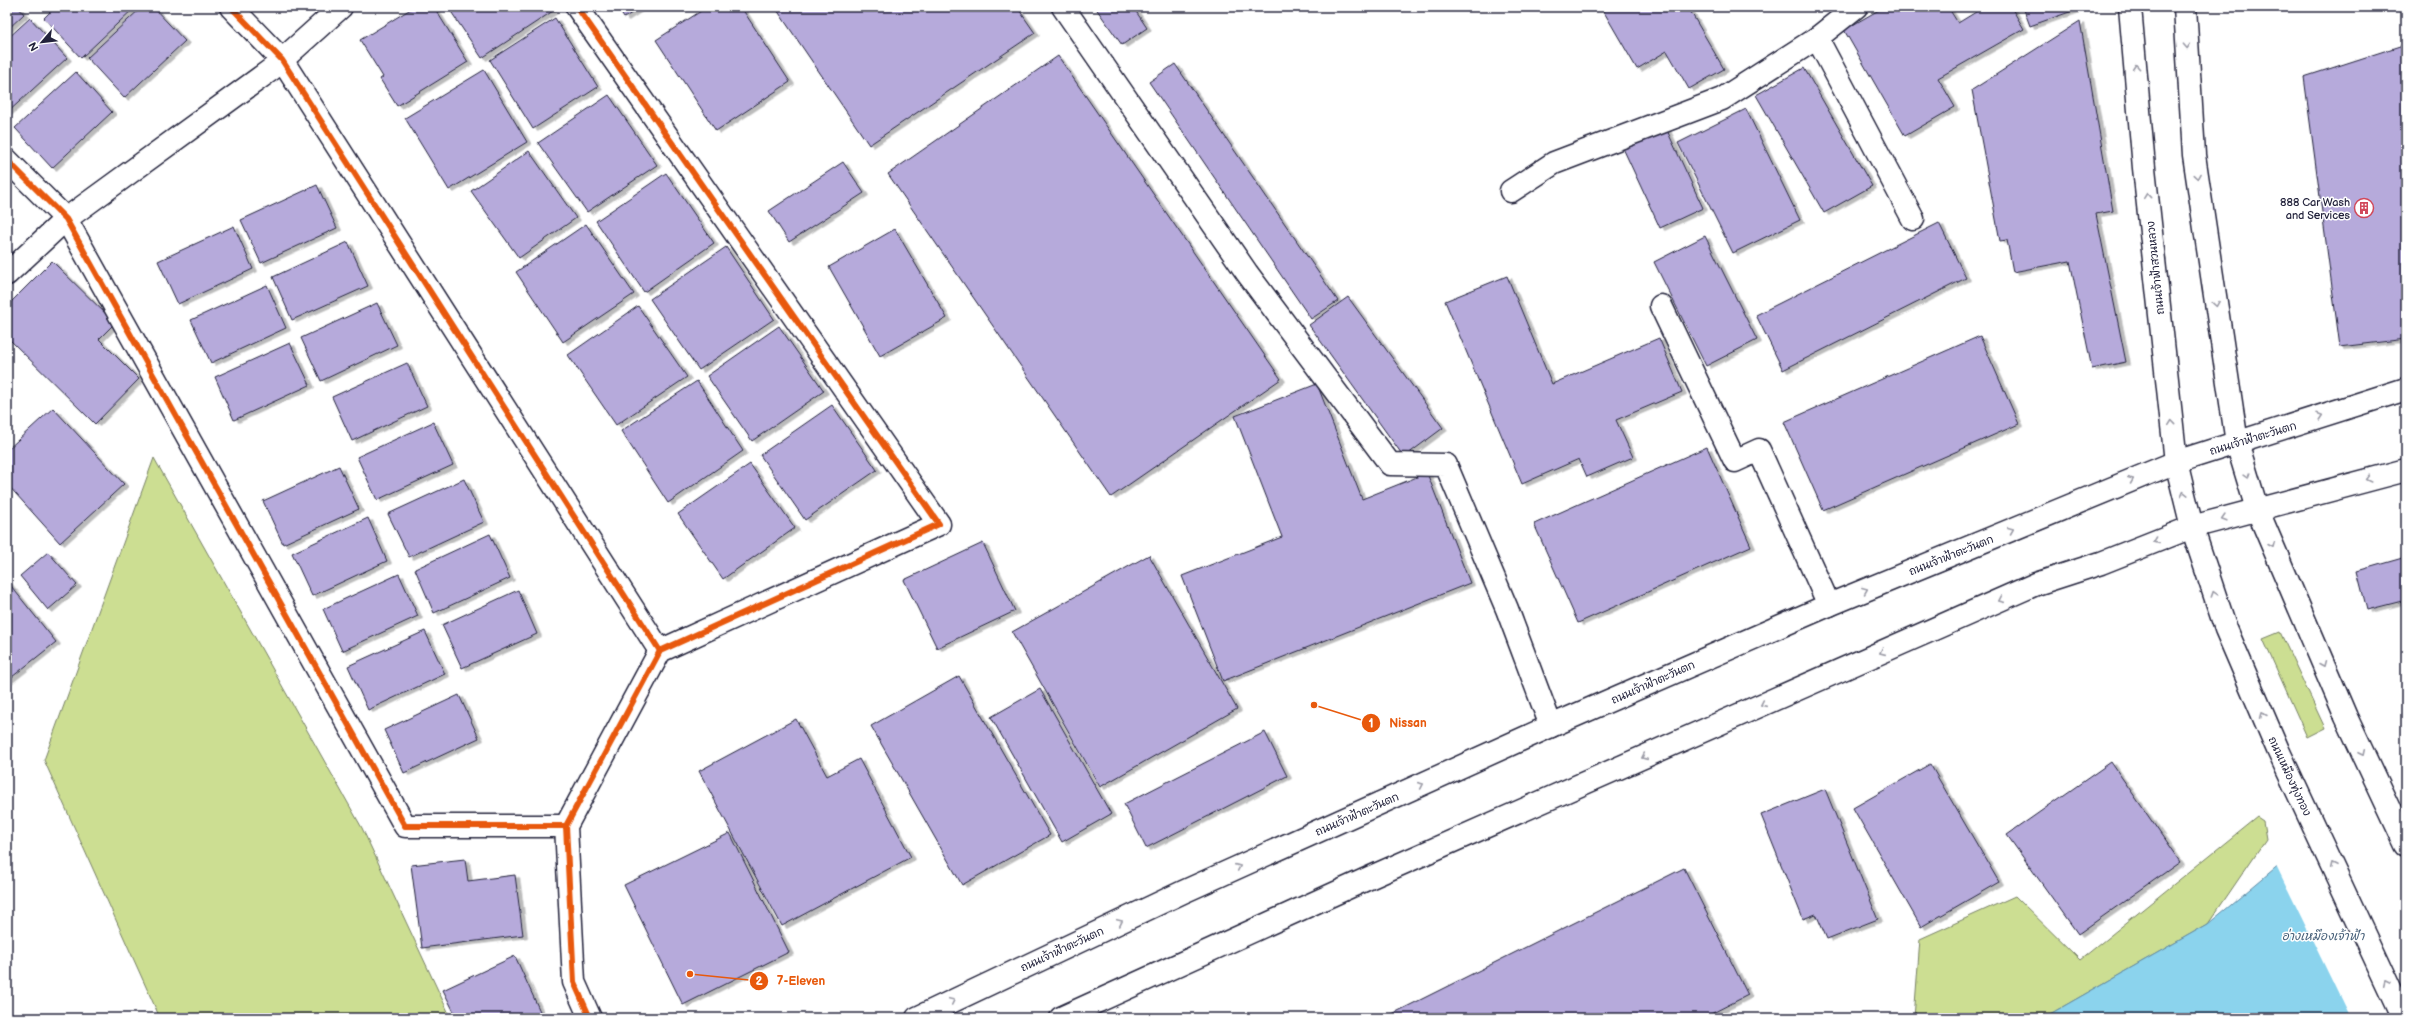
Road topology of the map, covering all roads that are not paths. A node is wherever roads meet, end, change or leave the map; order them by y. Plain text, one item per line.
1 (231, 7) edge
2 (341, 7) edge
3 (577, 7) edge
4 (1063, 7) edge
5 (1856, 7) edge
6 (2130, 7) edge
7 (2185, 7) edge
8 (1817, 38) junction
9 (282, 60) junction
10 (7, 160) edge
11 (1511, 191) dead end
12 (1913, 218) dead end
13 (66, 219) junction
14 (7, 274) edge
15 (1661, 306) dead end
16 (2406, 389) edge
17 (2237, 443) junction
18 (2176, 462) junction
19 (2406, 470) edge
20 (2257, 509) junction
21 (2192, 527) junction
22 (1829, 605) junction
23 (660, 651) junction
24 (1551, 726) junction
25 (566, 826) junction
26 (2406, 845) edge
27 (590, 1018) edge
28 (917, 1018) edge
29 (1061, 1018) edge
30 (2403, 1018) edge

1 - 9 street
2 - 9 street
3 - 23 street
4 - 24 street
5 - 8 street
18 -> 6 street, ถนนเจ้าฟ้าสวนหลวง
7 -> 17 street
8 - 11 street
8 - 12 street
9 - 13 street
9 - 23 street
10 - 13 street
13 - 14 street
13 - 25 street
15 - 22 street
17 -> 16 street, ถนนเจ้าฟ้าตะวันตก
17 - 18 street, ถนนเจ้าฟ้าตะวันตก
17 -> 20 street
21 -> 18 street, ถนนเจ้าฟ้าสวนหลวง
22 -> 18 street, ถนนเจ้าฟ้าตะวันตก
19 -> 20 street
20 -> 21 street
20 -> 26 street
21 -> 29 street
30 -> 21 street, ถนนเหมืองทุ่งทอง
22 - 24 street, ถนนเจ้าฟ้าตะวันตก
23 - 25 street
28 -> 24 street, ถนนเจ้าฟ้าตะวันตก
25 - 27 street

